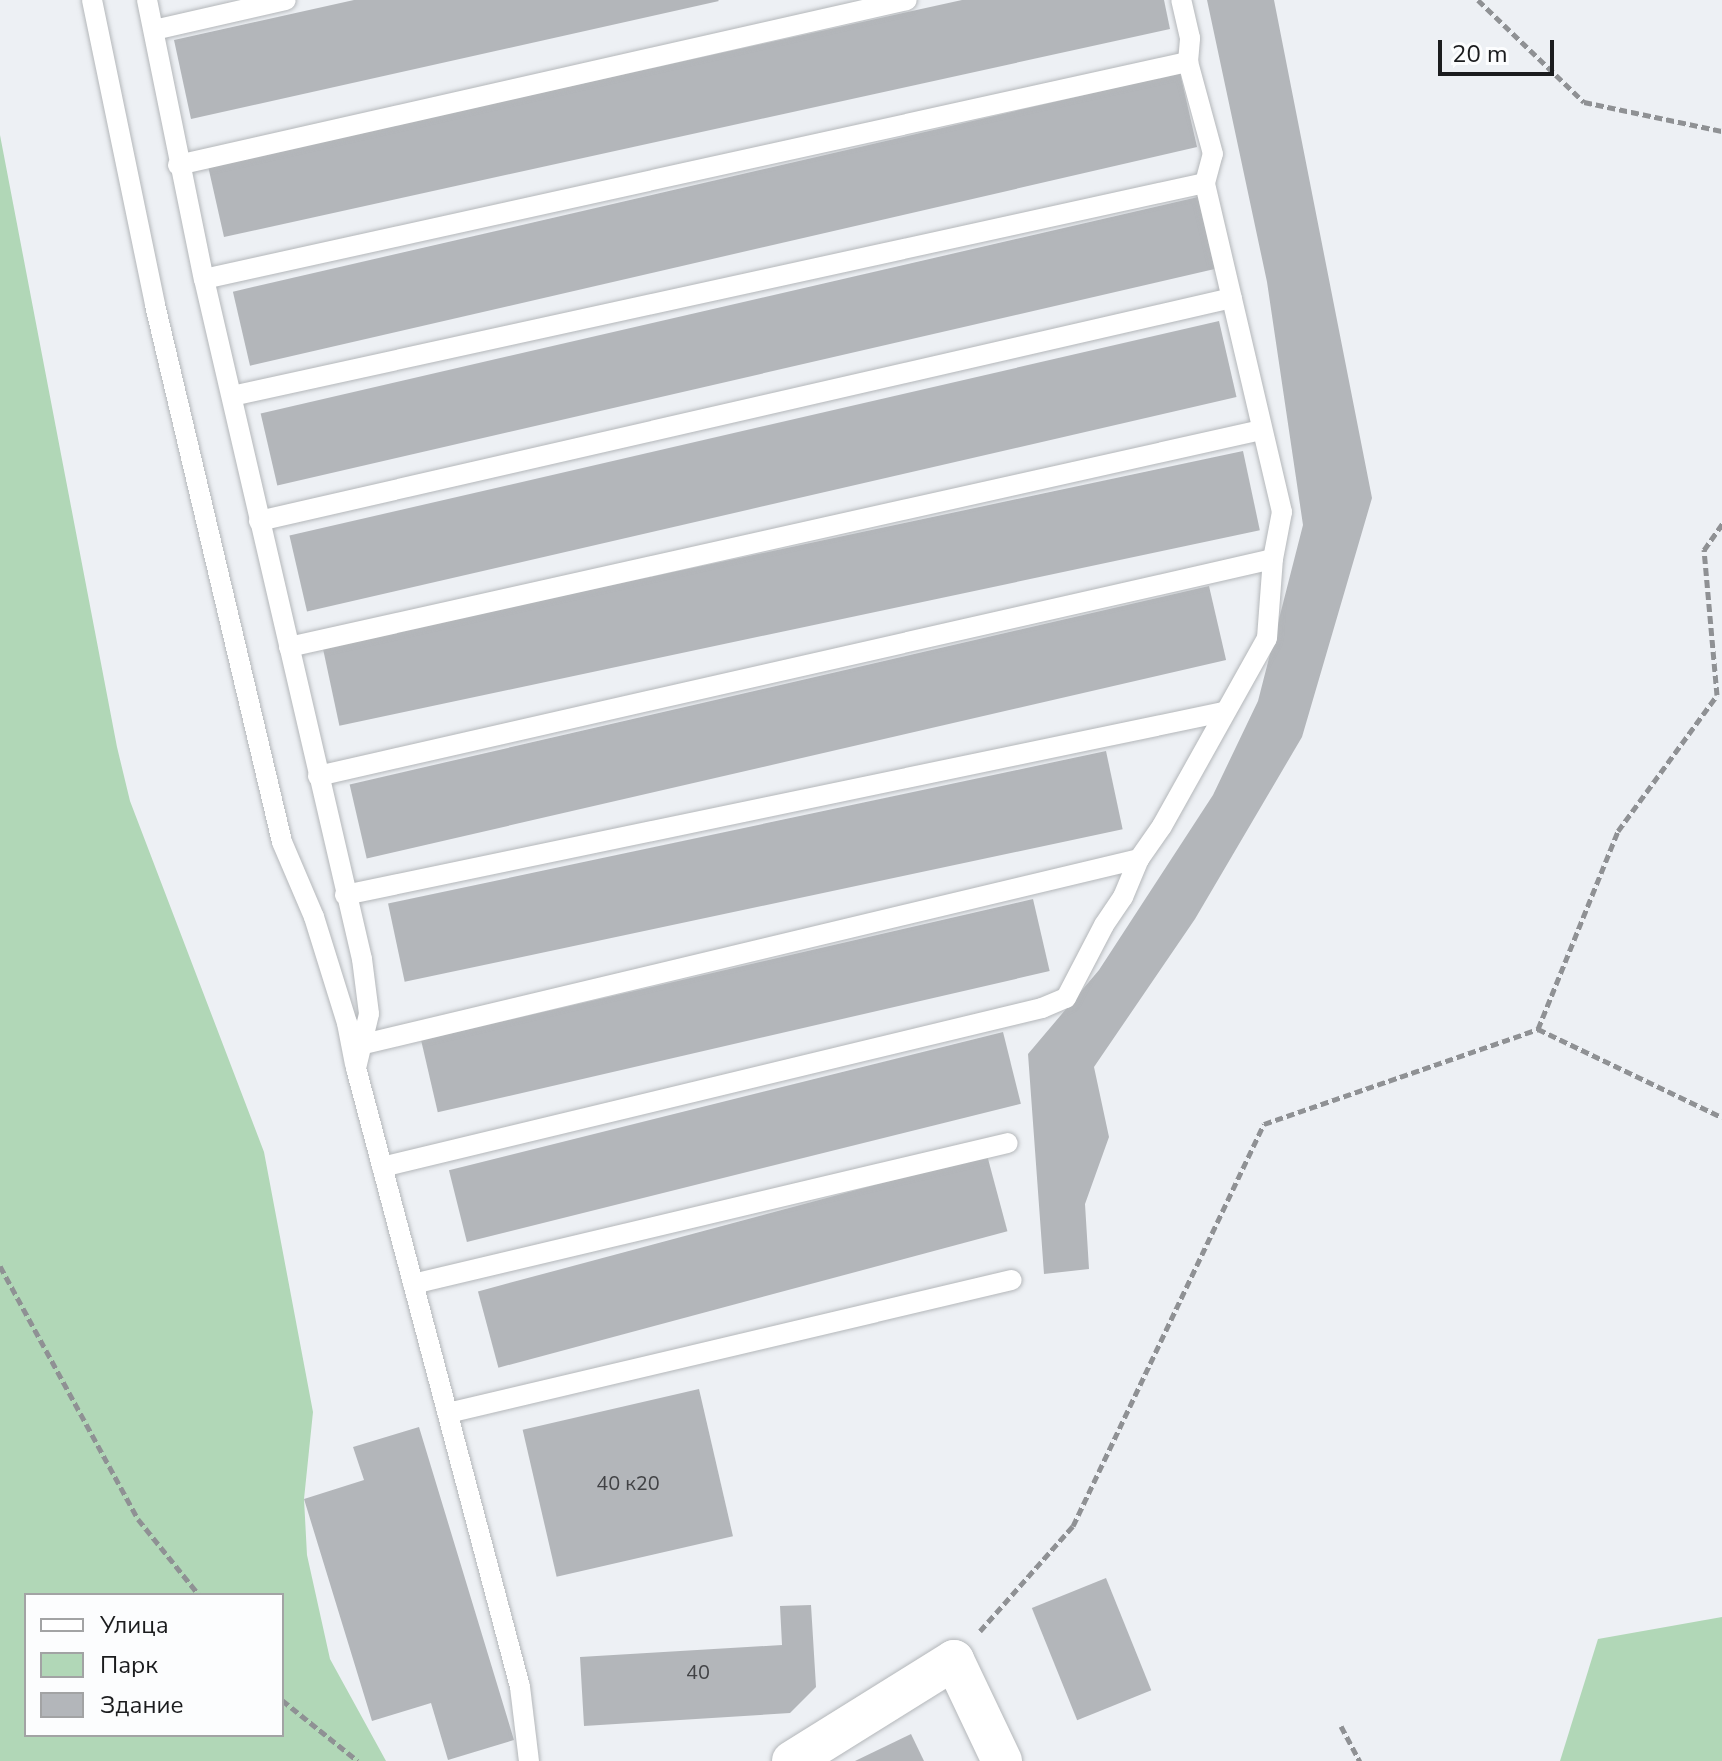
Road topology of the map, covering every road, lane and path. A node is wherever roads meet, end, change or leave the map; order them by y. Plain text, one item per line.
1 (92, 0) edge
2 (147, 0) edge
3 (286, 0) edge
4 (907, 0) edge
5 (1181, 0) edge
6 (1478, 0) edge
7 (154, 30) junction
8 (1188, 62) junction
9 (1722, 131) edge
10 (178, 165) junction
11 (1205, 183) junction
12 (204, 279) junction
13 (1232, 298) junction
14 (232, 396) junction
15 (1261, 430) junction
16 (259, 521) junction
17 (1722, 524) edge
18 (1273, 559) junction
19 (289, 647) junction
20 (1223, 712) junction
21 (318, 776) junction
22 (1139, 859) junction
23 (345, 895) junction
24 (1538, 1029) junction
25 (364, 1044) junction
26 (356, 1068) junction
27 (1722, 1117) edge
28 (1008, 1143) dead end
29 (382, 1167) junction
30 (0, 1266) edge
31 (1012, 1280) dead end
32 (413, 1284) junction
33 (448, 1413) junction
34 (197, 1593) edge
35 (954, 1660) junction
36 (284, 1702) edge
37 (1341, 1726) dead end
38 (358, 1761) edge
39 (529, 1761) edge
40 (792, 1761) edge
41 (1002, 1761) edge
42 (1360, 1761) edge

1 - 26 lane
2 - 7 lane
3 - 7 lane
4 - 10 lane
5 - 8 lane
6 - 9 path
7 - 10 lane
8 - 11 lane
8 - 12 lane
10 - 12 lane
11 - 13 lane
11 - 14 lane
12 - 14 lane
13 - 15 lane
13 - 16 lane
14 - 16 lane
15 - 18 lane
15 - 19 lane
16 - 19 lane
17 - 24 path
18 - 20 lane
18 - 21 lane
19 - 21 lane
20 - 22 lane
20 - 23 lane
21 - 23 lane
22 - 25 lane
22 - 29 lane
23 - 25 lane
24 - 27 path
24 - 35 path
25 - 26 lane
26 - 29 lane
28 - 32 lane
29 - 32 lane
30 - 34 path
31 - 33 lane
32 - 33 lane
33 - 39 lane
35 - 40 street
35 - 41 street
36 - 38 path
37 - 42 path

